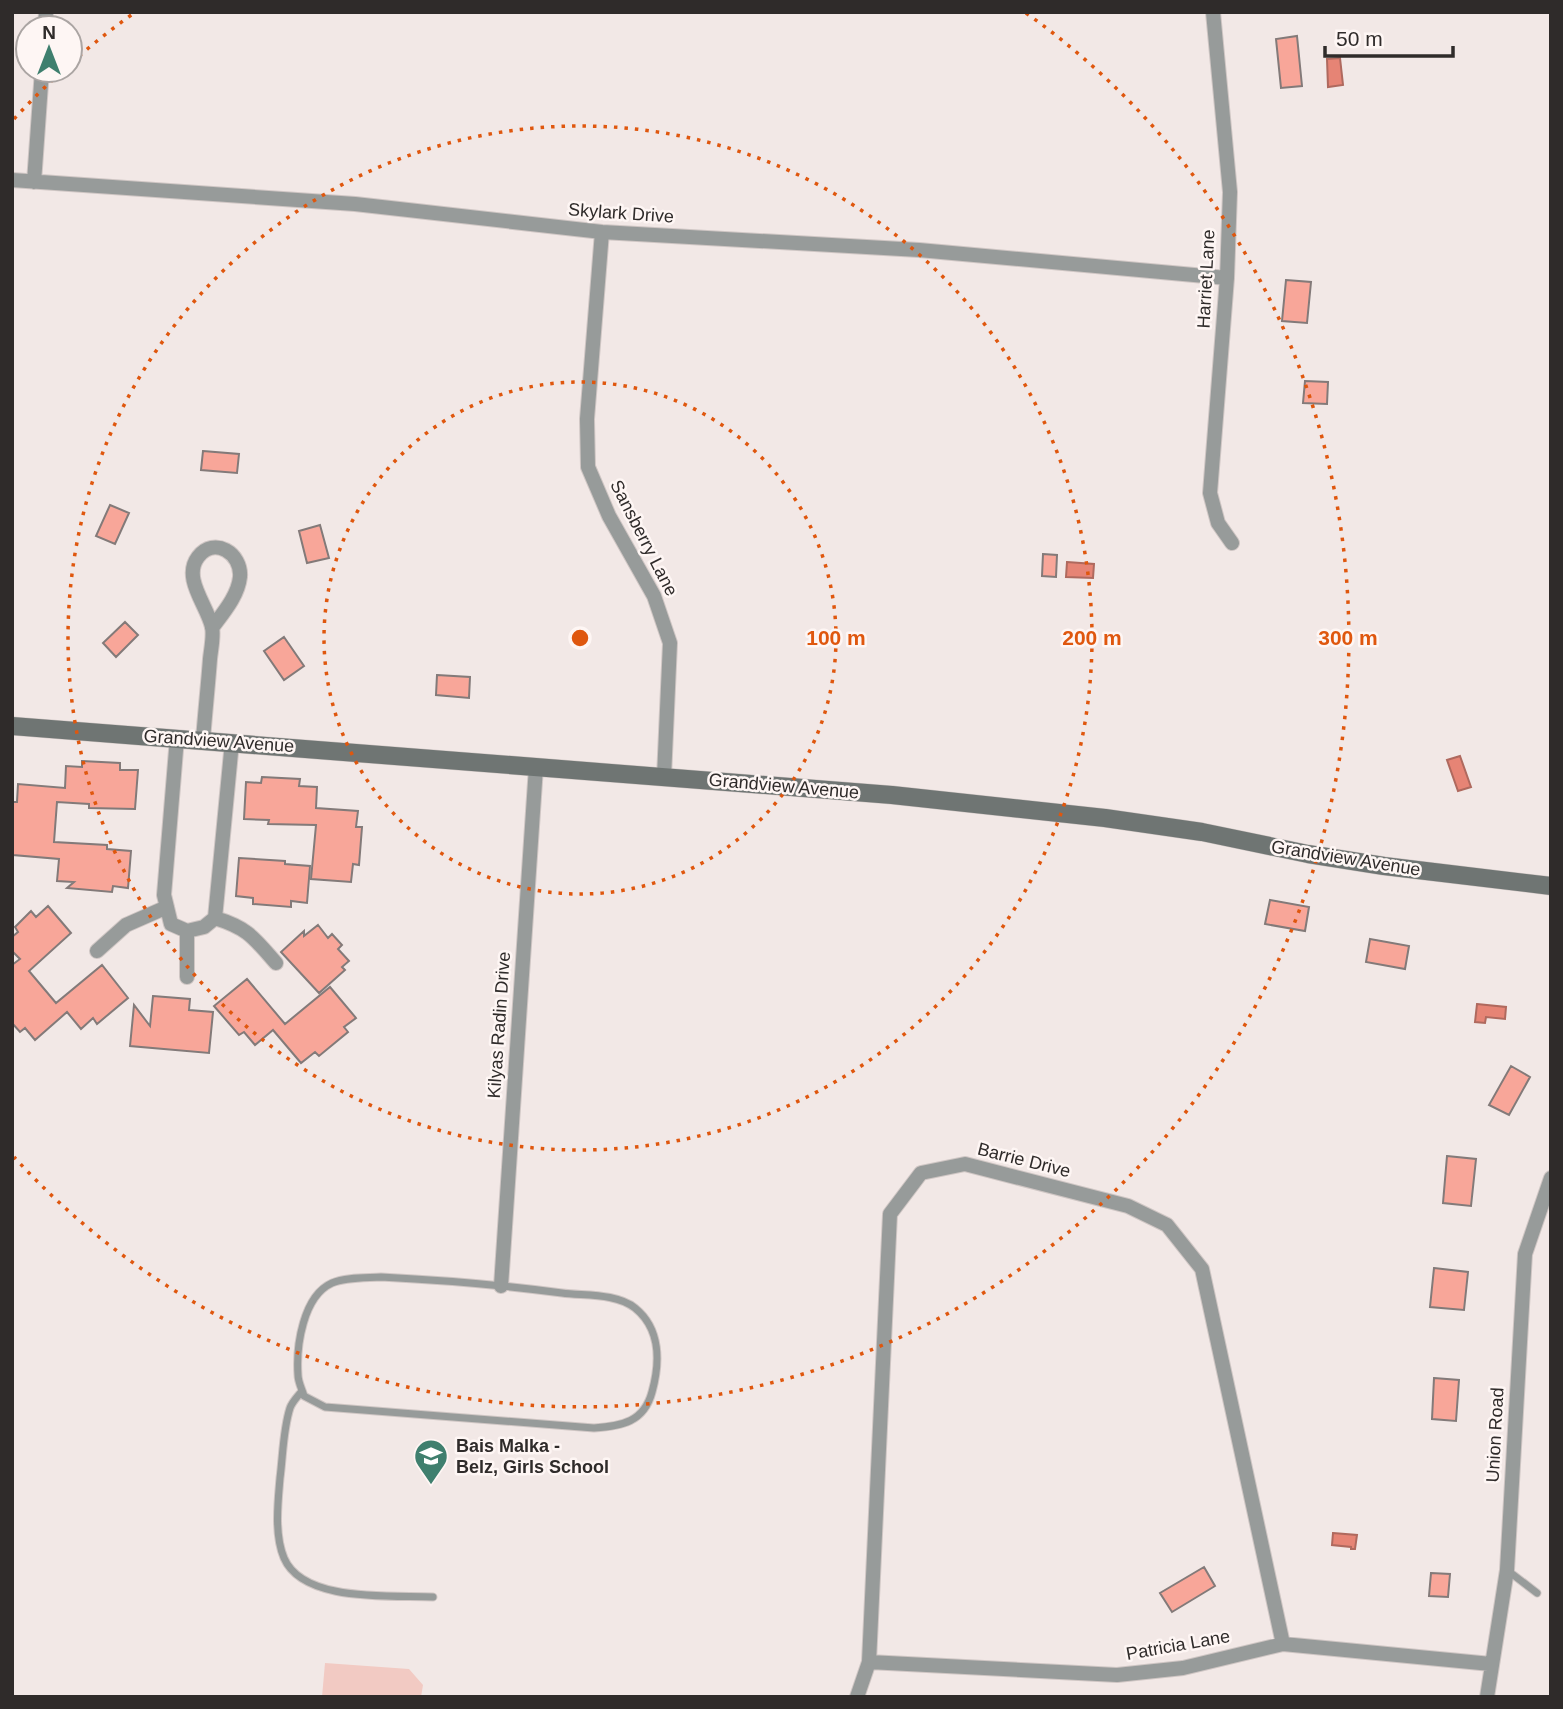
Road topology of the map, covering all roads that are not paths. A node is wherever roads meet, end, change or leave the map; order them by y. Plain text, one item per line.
1 (1213, 12) edge
2 (41, 84) edge
3 (12, 180) edge
4 (34, 182) junction
5 (602, 233) junction
6 (1227, 278) junction
7 (1232, 543) dead end
8 (212, 628) junction
9 (12, 726) edge
10 (177, 738) junction
11 (203, 740) junction
12 (232, 743) junction
13 (536, 767) junction
14 (664, 777) junction
15 (1551, 886) edge
16 (167, 907) junction
17 (215, 918) junction
18 (187, 931) junction
19 (97, 951) dead end
20 (276, 964) dead end
21 (187, 976) dead end
22 (1551, 1178) edge
23 (501, 1286) junction
24 (302, 1391) junction
25 (1507, 1570) junction
26 (1536, 1593) dead end
27 (433, 1597) dead end
28 (1283, 1644) junction
29 (869, 1662) junction
30 (1491, 1664) junction
31 (857, 1697) edge
32 (1487, 1697) edge

1 - 6 street, Harriet Lane
2 - 4 street
3 - 4 street, Skylark Drive
4 - 5 street, Skylark Drive
5 - 6 street, Skylark Drive
5 - 14 street, Sansberry Lane
6 - 7 street, Harriet Lane
8 - 8 street
8 - 11 street
9 - 10 street, Grandview Avenue
10 - 11 street, Grandview Avenue
10 - 16 street
11 - 12 street, Grandview Avenue
12 - 13 street, Grandview Avenue
12 - 17 street
13 - 14 street, Grandview Avenue
13 - 23 street, Kilyas Radin Drive
14 - 15 street, Grandview Avenue
16 - 18 street
16 - 19 street
17 - 18 street
17 - 20 street
18 - 21 street
22 - 25 street, Union Road
23 - 24 lane
23 - 24 lane
24 - 27 lane
25 - 26 lane
25 - 30 street, Union Road
28 - 29 street, Patricia Lane
28 - 29 street, Barrie Drive
28 - 30 street, Patricia Lane
29 - 31 street, Barrie Drive
30 - 32 street, Union Road

